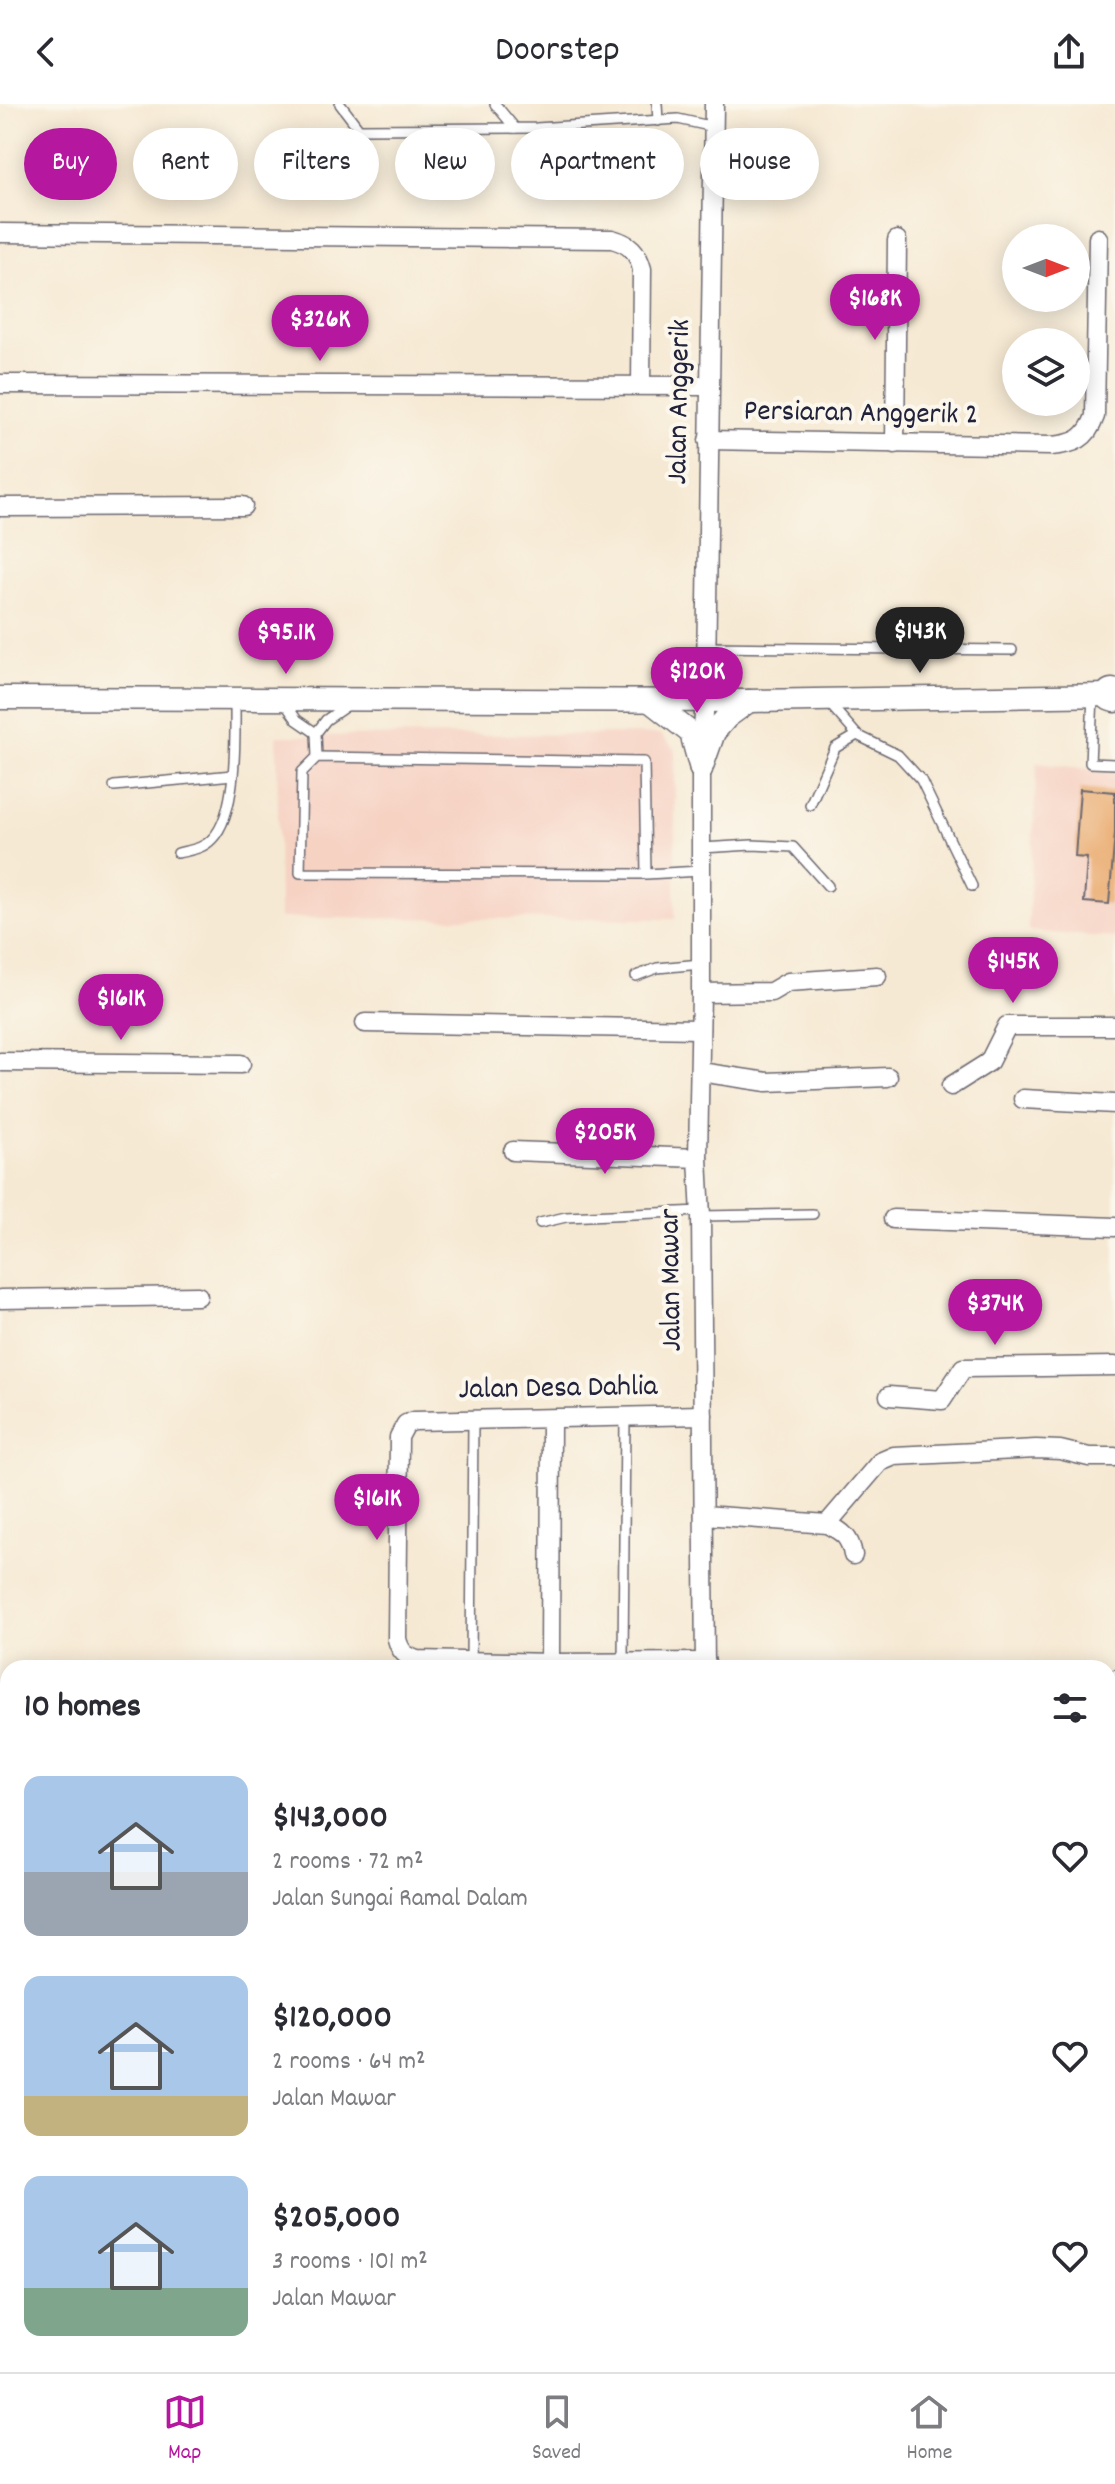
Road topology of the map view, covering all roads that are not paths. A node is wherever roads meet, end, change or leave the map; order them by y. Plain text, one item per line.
1 (340, 104) edge
2 (495, 104) edge
3 (657, 104) edge
4 (714, 104) edge
5 (658, 121) junction
6 (714, 127) junction
7 (511, 128) edge
8 (515, 128) joint
9 (0, 233) edge
10 (1098, 238) dead end
11 (897, 240) dead end
12 (0, 384) edge
13 (641, 385) junction
14 (709, 386) junction
15 (708, 440) junction
16 (895, 444) junction
17 (243, 506) dead end
18 (0, 507) edge
19 (706, 647) junction
20 (1012, 650) dead end
21 (1109, 695) edge
22 (0, 698) edge
23 (235, 699) junction
24 (283, 699) junction
25 (356, 699) junction
26 (826, 699) junction
27 (705, 700) junction
28 (650, 701) junction
29 (749, 701) junction
30 (316, 733) junction
31 (857, 735) junction
32 (317, 757) junction
33 (1115, 764) edge
34 (701, 769) junction
35 (233, 775) junction
36 (114, 786) dead end
37 (810, 805) dead end
38 (702, 848) junction
39 (178, 853) dead end
40 (701, 871) junction
41 (646, 874) junction
42 (828, 886) dead end
43 (972, 886) dead end
44 (701, 964) junction
45 (636, 976) dead end
46 (877, 976) dead end
47 (701, 993) junction
48 (365, 1023) dead end
49 (1115, 1026) edge
50 (700, 1029) junction
51 (0, 1062) edge
52 (241, 1064) dead end
53 (700, 1072) junction
54 (888, 1077) dead end
55 (951, 1086) dead end
56 (1023, 1099) dead end
57 (1115, 1104) edge
58 (513, 1151) dead end
59 (698, 1158) junction
60 (701, 1214) junction
61 (813, 1214) dead end
62 (893, 1219) dead end
63 (540, 1223) dead end
64 (1115, 1227) edge
65 (198, 1296) dead end
66 (0, 1299) edge
67 (1115, 1366) edge
68 (889, 1396) dead end
69 (703, 1415) junction
70 (625, 1417) junction
71 (551, 1419) junction
72 (473, 1421) junction
73 (1115, 1457) edge
74 (704, 1515) junction
75 (827, 1524) junction
76 (853, 1555) dead end
77 (417, 1660) edge
78 (471, 1660) edge
79 (550, 1660) edge
80 (623, 1660) edge
81 (706, 1660) edge

1 - 7 lane
2 - 8 lane
3 - 5 lane
4 - 6 street, Jalan Anggerik
5 - 6 lane
5 - 8 lane
6 - 14 street, Jalan Anggerik
9 - 13 street
10 - 16 street, Persiaran Anggerik 2
11 - 16 street
12 - 13 street
13 - 14 street
14 - 15 street, Jalan Anggerik
15 - 16 street, Persiaran Anggerik 2
15 - 19 street, Jalan Anggerik
17 - 18 street
19 - 20 lane
19 - 27 street, Jalan Anggerik
21 - 26 street
21 - 33 lane
22 - 23 street
23 - 24 street
23 - 35 lane
24 - 25 street
24 - 30 lane
25 - 28 street
25 - 30 lane
26 - 29 street
26 - 31 lane
27 - 28 street
27 - 29 street
27 - 34 street, Jalan Mawar
28 - 34 street
29 - 34 street
30 - 32 lane
31 - 37 lane
31 - 43 lane
32 - 41 lane
32 - 41 lane
34 - 38 street, Jalan Mawar
35 - 36 lane
35 - 39 lane
38 - 40 street, Jalan Mawar
38 - 42 lane
40 - 41 lane
40 - 44 street, Jalan Mawar
44 - 45 lane
44 - 47 street, Jalan Mawar
46 - 47 street
47 - 50 street, Jalan Mawar
48 - 50 street
49 - 55 street
50 - 53 street, Jalan Mawar
51 - 52 street
53 - 54 street
53 - 59 street, Jalan Mawar
56 - 57 street
58 - 59 street
59 - 60 street, Jalan Mawar
60 - 61 lane
60 - 63 lane
60 - 69 street, Jalan Mawar
62 - 64 street
65 - 66 street
67 - 68 street
69 - 70 street, Jalan Desa Dahlia
69 - 74 street, Jalan Mawar
70 - 71 street, Jalan Desa Dahlia
70 - 80 lane
71 - 72 street, Jalan Desa Dahlia
71 - 79 street
72 - 77 street, Jalan Desa Dahlia
72 - 78 lane
73 - 75 street
74 - 75 street
74 - 81 street, Jalan Mawar
75 - 76 street

